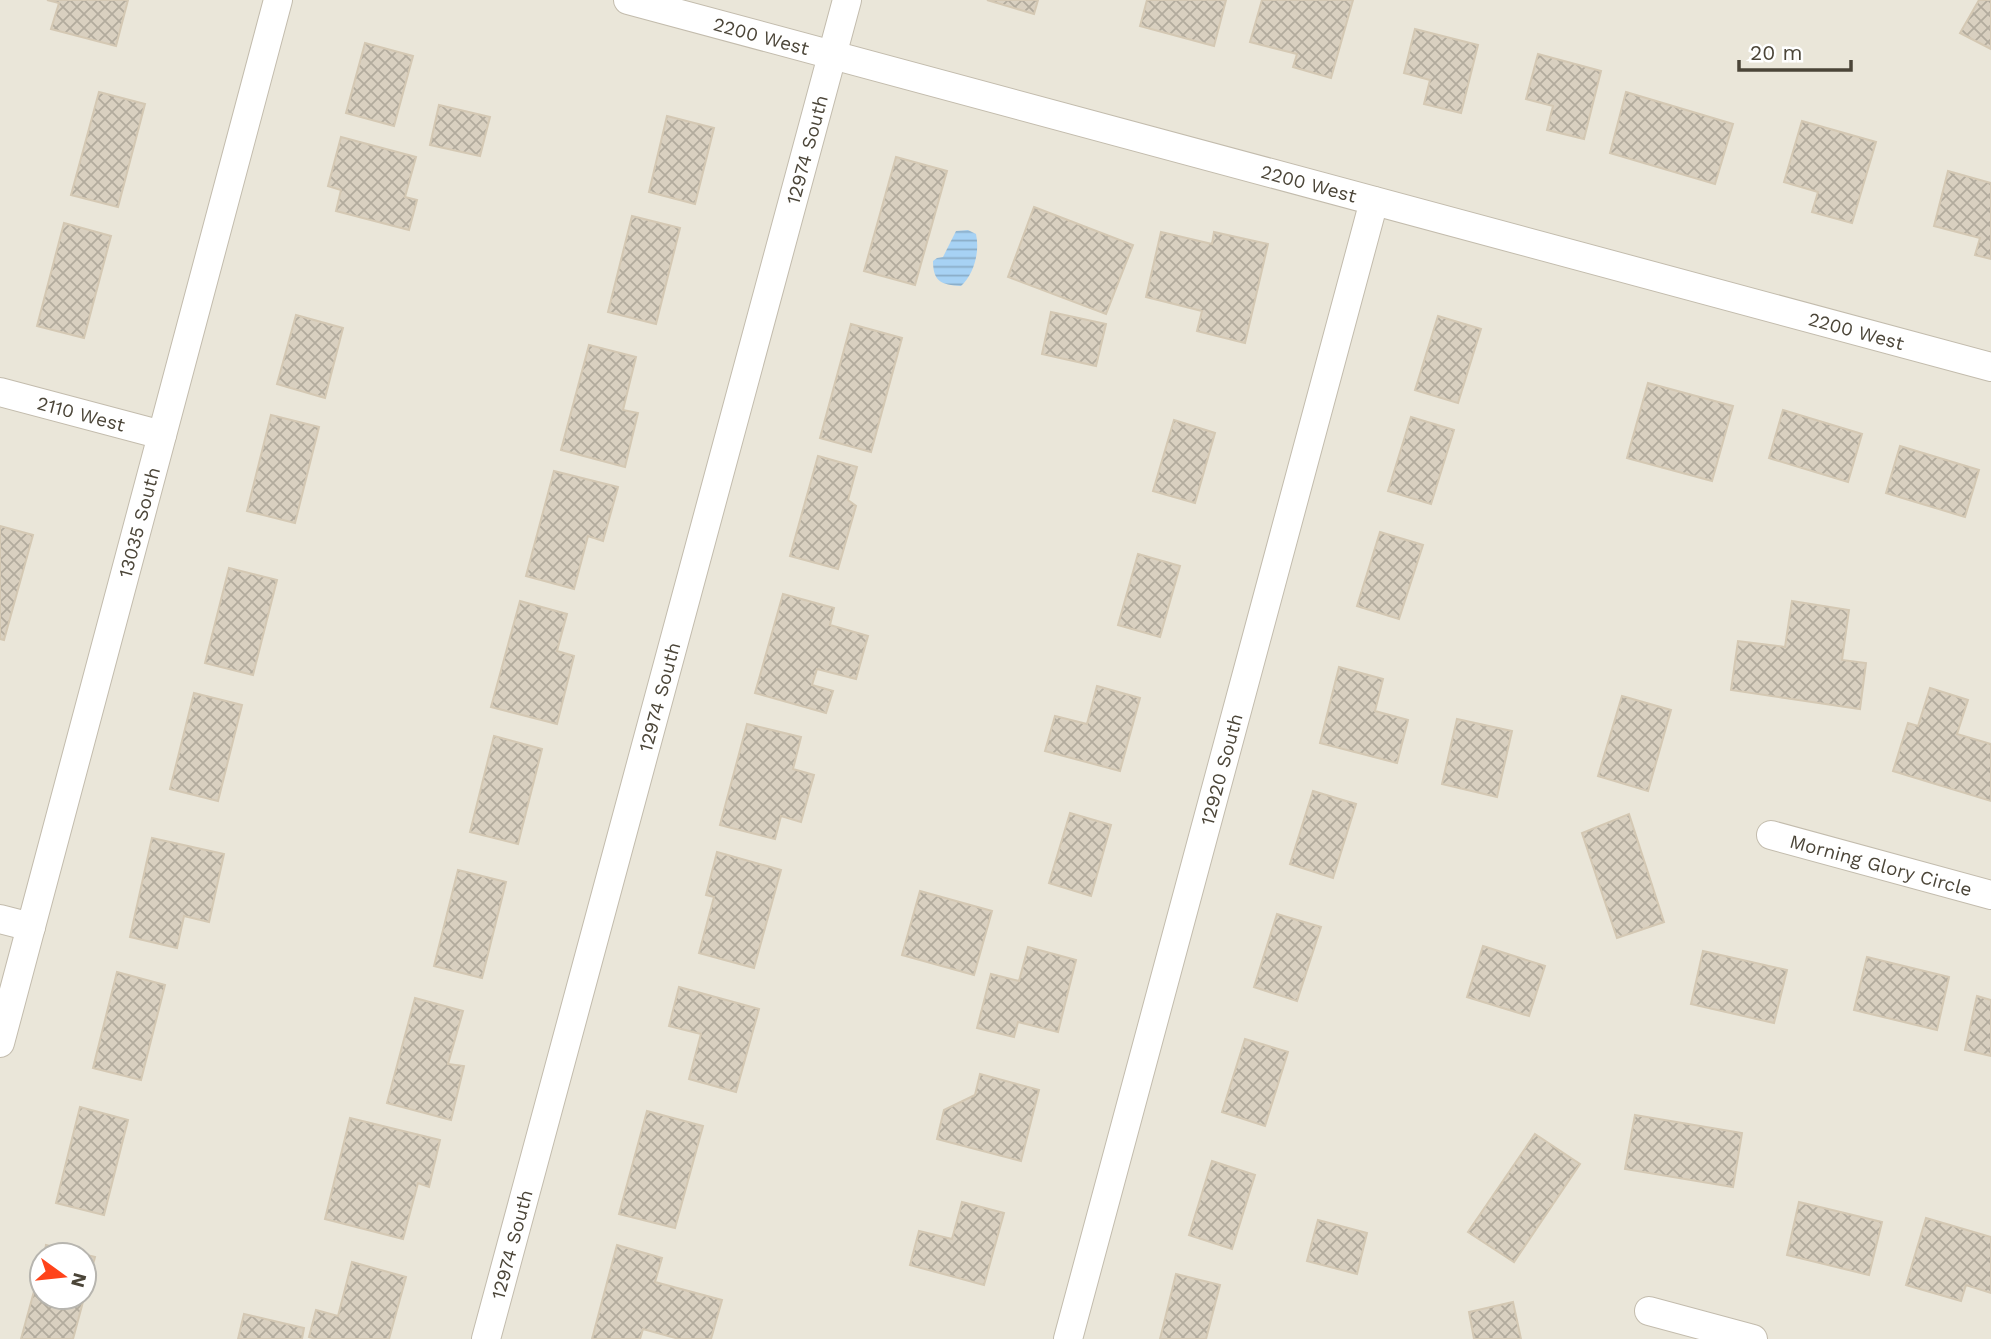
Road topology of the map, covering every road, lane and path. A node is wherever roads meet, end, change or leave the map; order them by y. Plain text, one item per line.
1 (278, 0) edge
2 (628, 0) edge
3 (847, 0) edge
4 (832, 55) junction
5 (1374, 201) junction
6 (1991, 367) edge
7 (0, 392) edge
8 (162, 435) junction
9 (1771, 835) dead end
10 (1991, 895) edge
11 (0, 919) edge
12 (31, 927) junction
13 (0, 1043) edge
14 (1649, 1311) dead end
15 (486, 1339) edge
16 (1068, 1339) edge
17 (1753, 1339) edge

1 - 8 street, 13035 South
2 - 4 street, 2200 West
3 - 4 street, 12974 South
4 - 5 street, 2200 West
4 - 15 street, 12974 South
5 - 6 street, 2200 West
5 - 16 street, 12920 South
7 - 8 street, 2110 West
8 - 12 street, 13035 South
9 - 10 street, Morning Glory Circle
11 - 12 street
12 - 13 street, 13035 South
14 - 17 street

